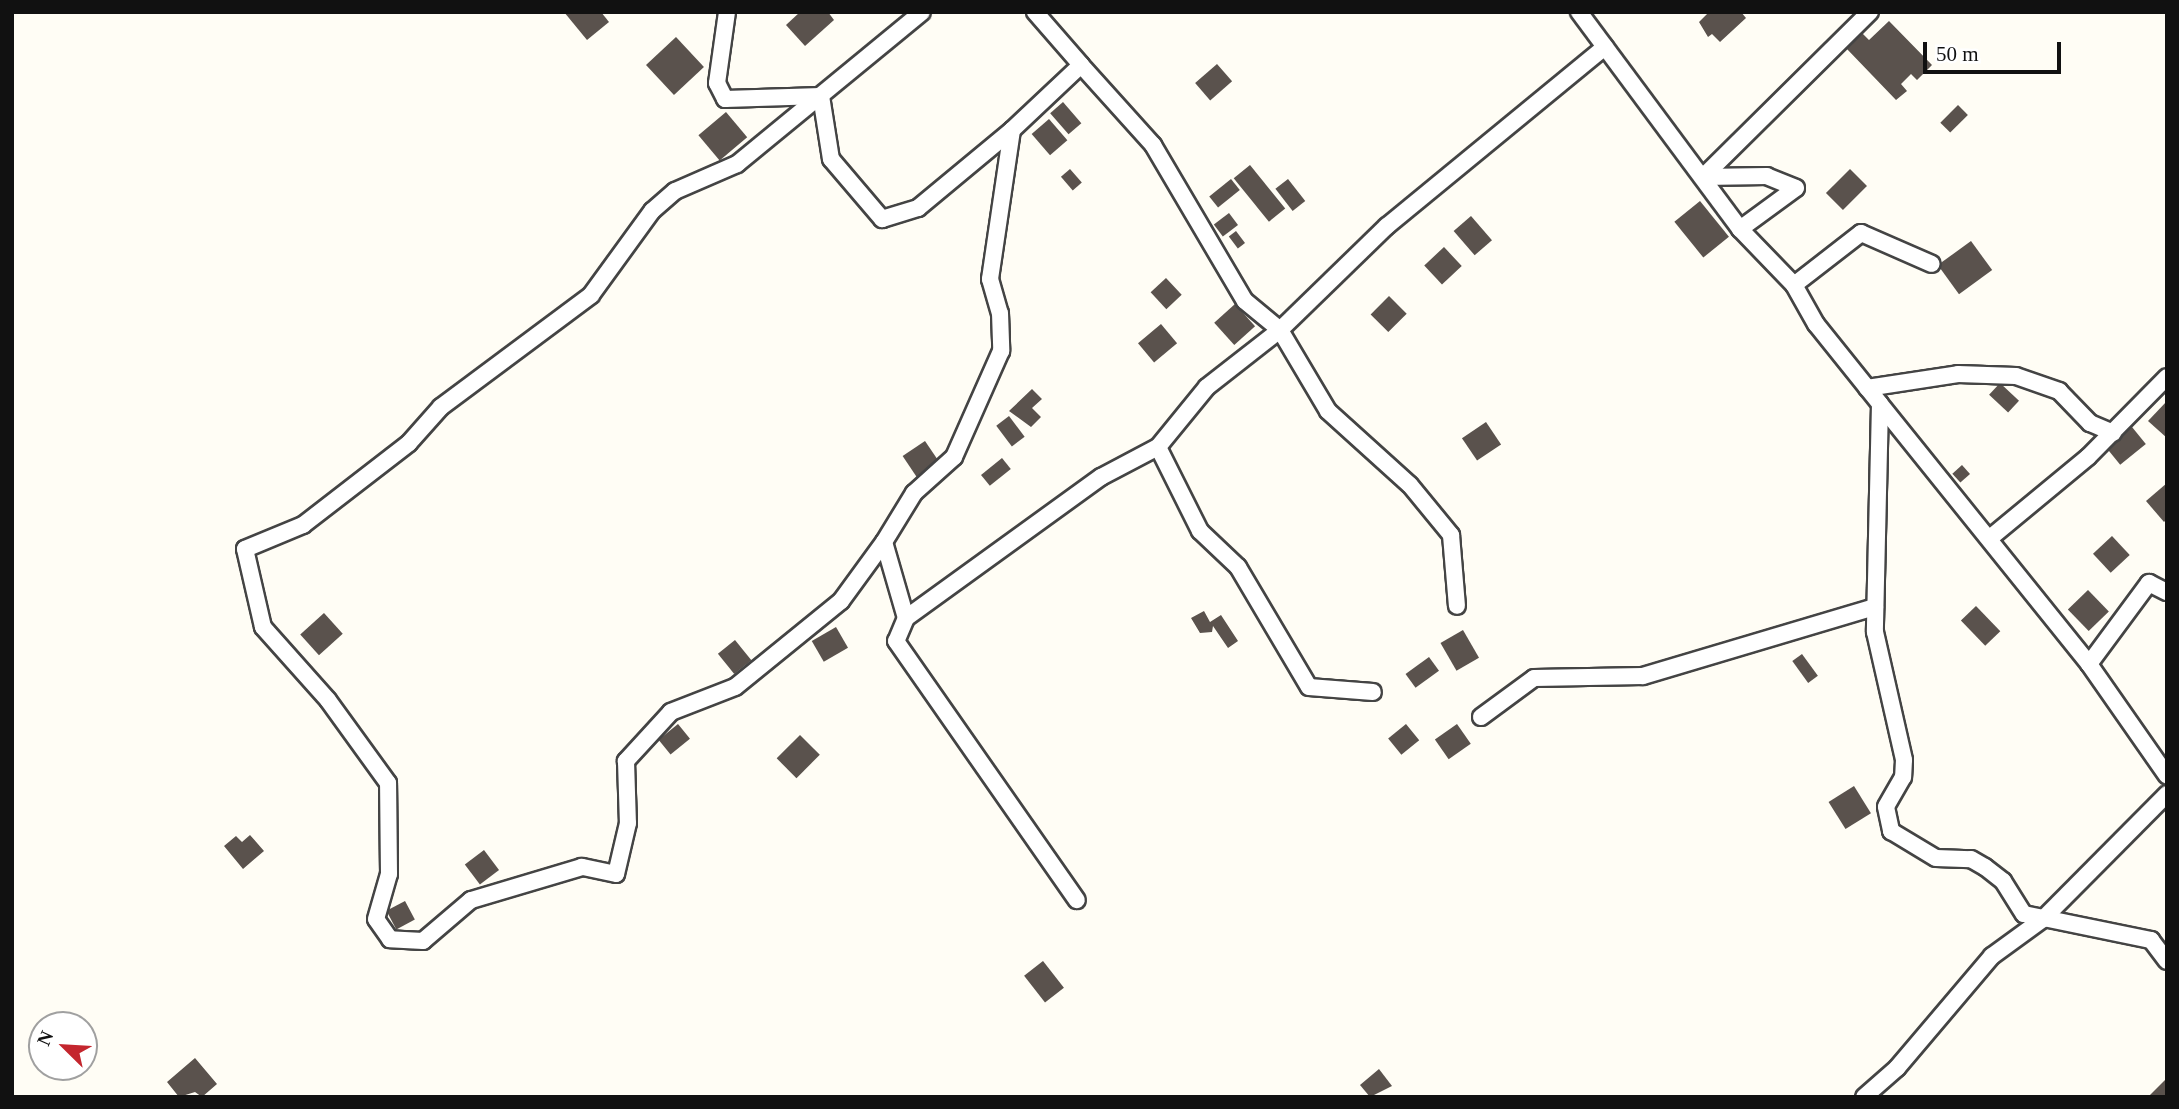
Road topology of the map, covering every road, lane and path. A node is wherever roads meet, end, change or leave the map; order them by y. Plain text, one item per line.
1 (727, 12) edge
2 (922, 12) edge
3 (1035, 12) edge
4 (1579, 12) edge
5 (1870, 12) edge
6 (1605, 47) junction
7 (1081, 65) junction
8 (821, 96) junction
9 (1012, 130) junction
10 (1703, 177) junction
11 (1740, 229) junction
12 (1932, 264) dead end
13 (1794, 285) junction
14 (1280, 330) junction
15 (2167, 377) edge
16 (1867, 388) junction
17 (1880, 404) junction
18 (2113, 433) junction
19 (1158, 447) junction
20 (1990, 538) junction
21 (884, 542) junction
22 (2167, 592) edge
23 (1457, 606) dead end
24 (1875, 607) junction
25 (906, 618) junction
26 (2089, 664) junction
27 (1373, 692) dead end
28 (1481, 717) dead end
29 (2167, 776) edge
30 (2167, 794) edge
31 (1077, 900) dead end
32 (2043, 919) junction
33 (2167, 961) edge
34 (1864, 1097) edge

1 - 8 street
2 - 8 street
3 - 7 street
4 - 6 street
5 - 10 street
6 - 10 street
6 - 14 street
7 - 9 street
7 - 14 street
8 - 9 street
8 - 21 street
9 - 21 street
10 - 11 street
10 - 11 street
11 - 13 street
12 - 13 street
13 - 16 street
14 - 19 street
14 - 23 street
15 - 18 street
16 - 17 street
16 - 18 street
17 - 20 street
17 - 24 street
18 - 20 street
19 - 25 street
19 - 27 street
20 - 26 street
21 - 25 street
22 - 26 street
24 - 28 street
24 - 32 street
25 - 31 street
26 - 29 street
30 - 32 street
32 - 33 street
32 - 34 street

